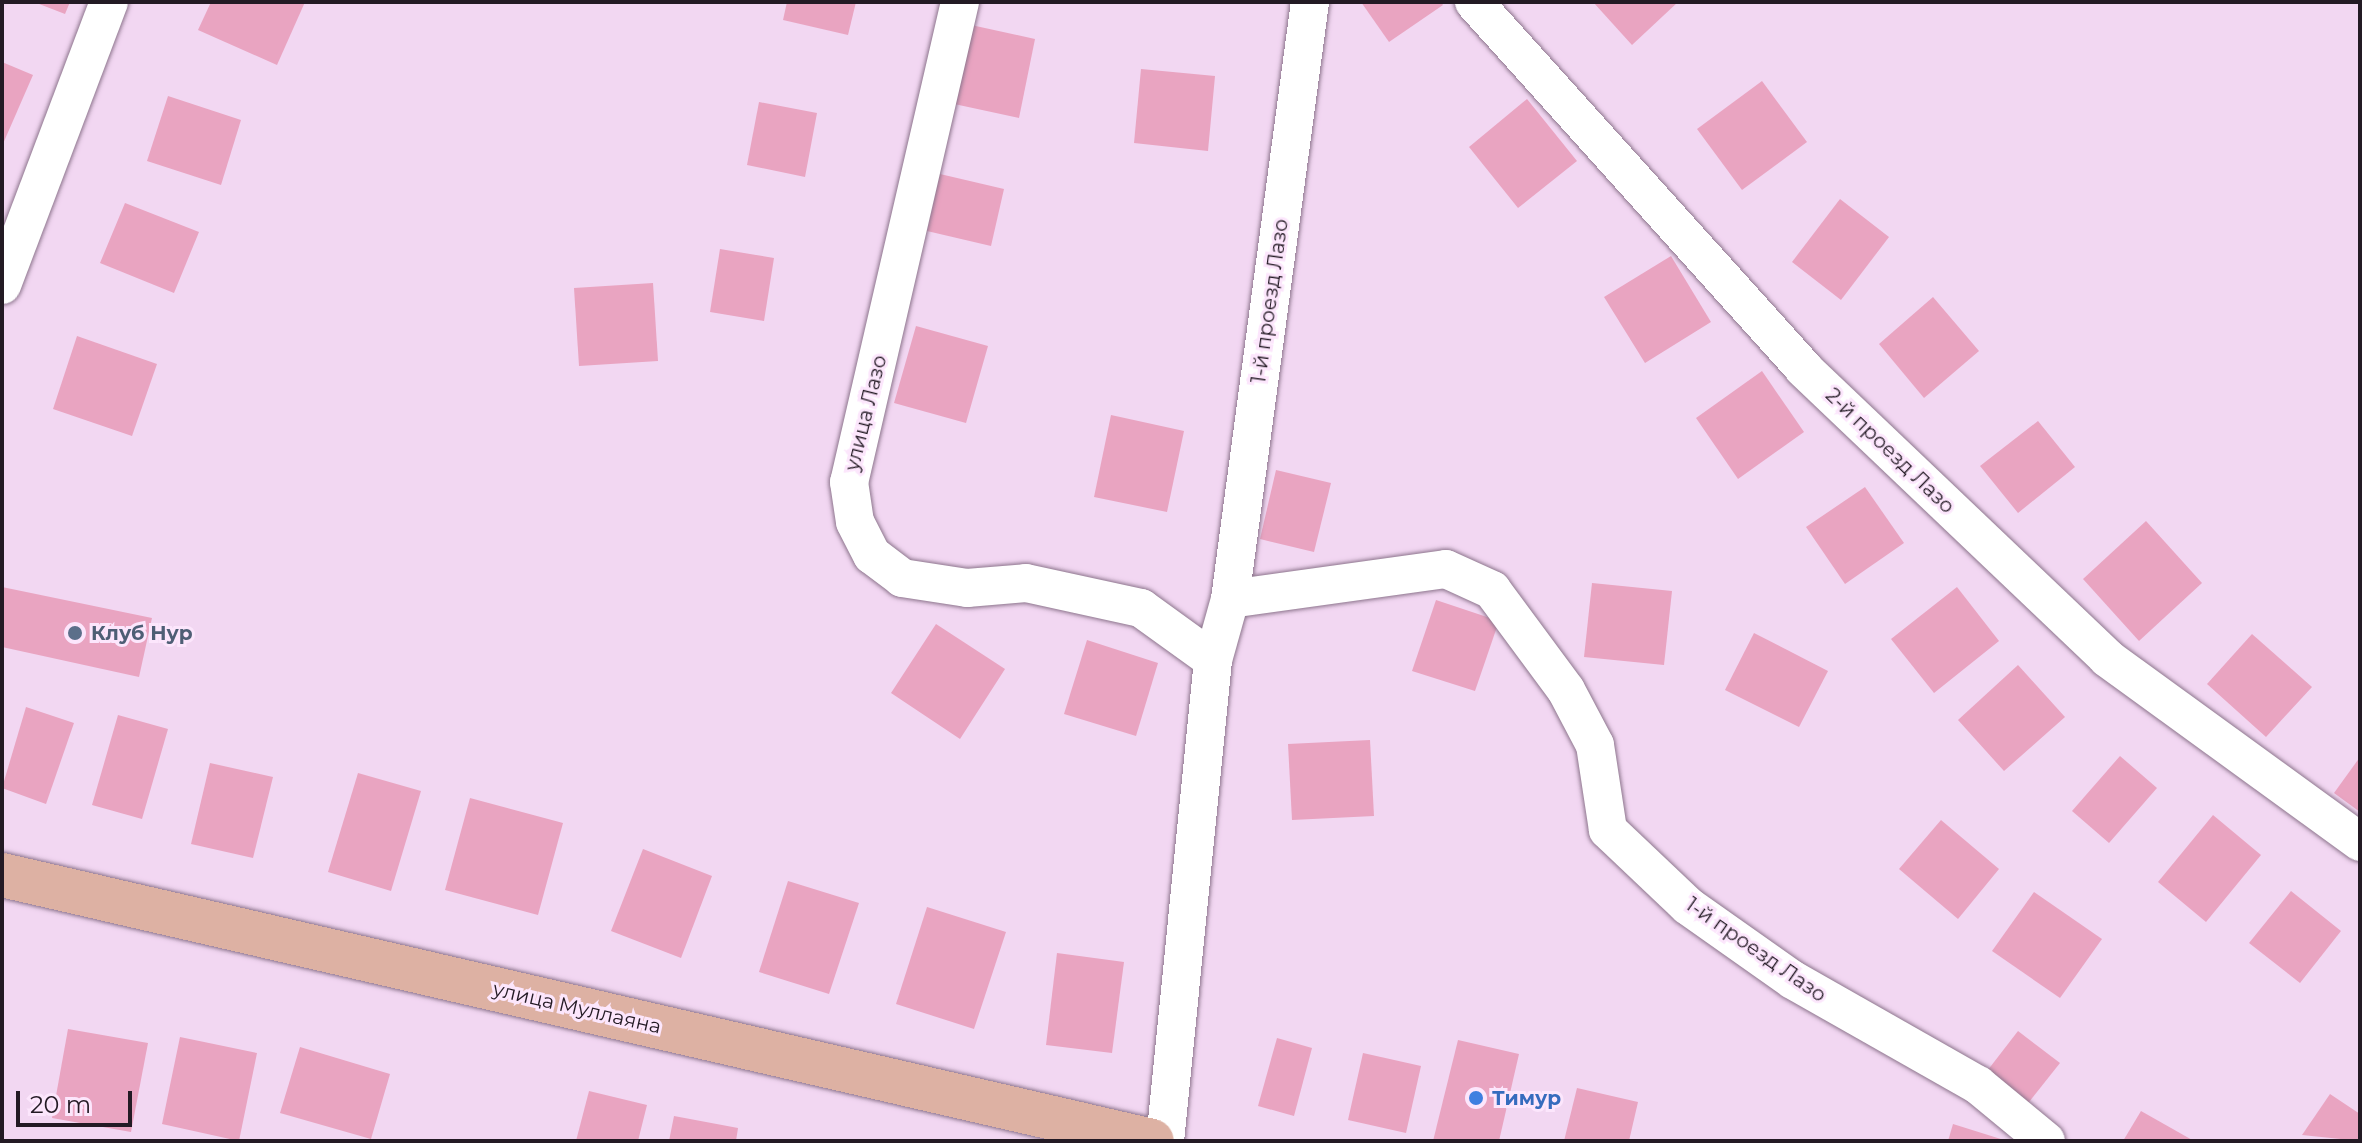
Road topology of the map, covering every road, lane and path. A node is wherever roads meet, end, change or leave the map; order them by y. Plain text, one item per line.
1 (109, 2) edge
2 (960, 2) edge
3 (1310, 2) edge
4 (1474, 2) edge
5 (15, 223) edge
6 (2, 285) edge
7 (1230, 599) junction
8 (1213, 660) junction
9 (2360, 842) edge
10 (2, 875) edge
11 (1152, 1141) edge
12 (1165, 1141) edge
13 (2046, 1141) edge

1 - 5 street
2 - 8 street, улица Лазо
3 - 7 street, 1-й проезд Лазо
4 - 9 street, 2-й проезд Лазо
5 - 6 street
7 - 8 street, 1-й проезд Лазо
7 - 13 street, 1-й проезд Лазо
8 - 12 street, 1-й проезд Лазо
10 - 11 main road, улица Муллаяна

